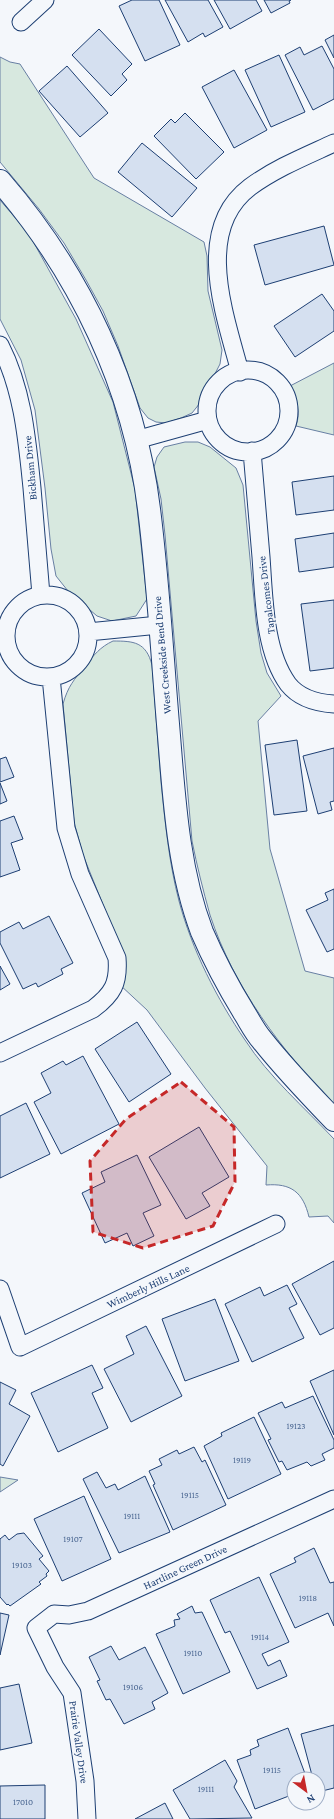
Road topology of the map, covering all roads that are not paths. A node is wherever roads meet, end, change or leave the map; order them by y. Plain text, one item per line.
1 (45, 0) edge
2 (21, 22) dead end
3 (334, 143) edge
4 (0, 181) edge
5 (0, 345) edge
6 (240, 372) junction
7 (208, 420) junction
8 (136, 440) junction
9 (252, 451) junction
10 (41, 595) junction
11 (159, 626) junction
12 (88, 632) junction
13 (51, 677) junction
14 (334, 704) edge
15 (0, 1053) edge
16 (334, 1120) edge
17 (276, 1224) dead end
18 (0, 1289) edge
19 (334, 1499) edge
20 (36, 1628) joint
21 (87, 1819) edge

1 - 2 street
3 - 6 street
4 - 8 street, West Creekside Bend Drive
5 - 10 street, Bickham Drive
6 - 7 street
6 - 9 street
7 - 8 street
7 - 9 street
8 - 11 street, West Creekside Bend Drive
9 - 14 street, Tapalcomes Drive
10 - 12 street
10 - 13 street
11 - 12 street
11 - 16 street, West Creekside Bend Drive
12 - 13 street
13 - 15 street
17 - 18 street, Wimberly Hills Lane
19 - 20 street, Hartline Green Drive
20 - 21 street, Prairie Valley Drive

